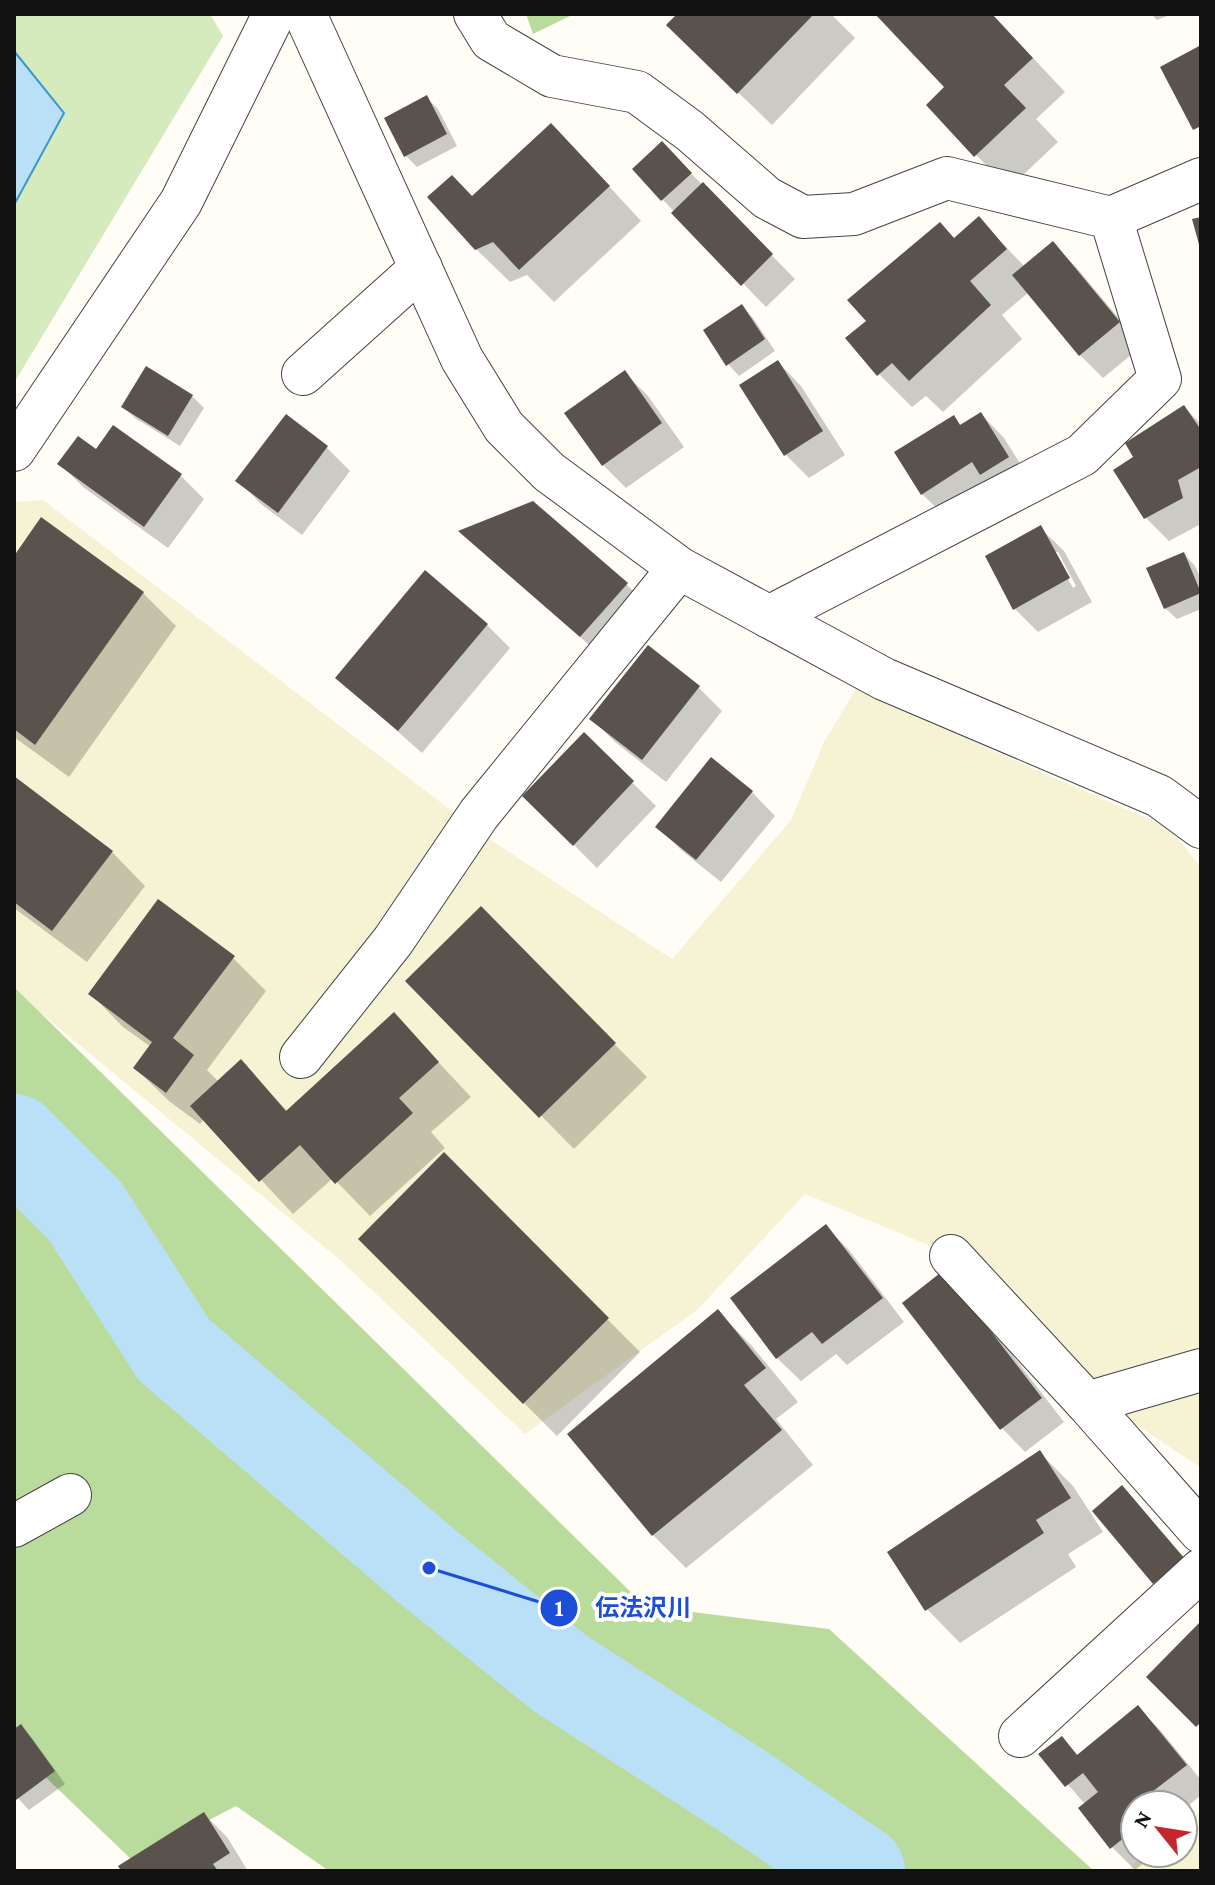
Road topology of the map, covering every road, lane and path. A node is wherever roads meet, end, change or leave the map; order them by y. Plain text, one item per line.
1 (274, 14) edge
2 (305, 14) edge
3 (475, 14) edge
4 (1201, 179) edge
5 (1111, 218) junction
6 (421, 268) junction
7 (303, 374) dead end
8 (14, 450) edge
9 (679, 568) junction
10 (769, 617) junction
11 (1201, 827) edge
12 (301, 1057) dead end
13 (951, 1256) dead end
14 (1201, 1370) edge
15 (1087, 1403) junction
16 (70, 1495) dead end
17 (14, 1526) edge
18 (1201, 1532) edge
19 (1201, 1570) edge
20 (1020, 1736) dead end

1 - 8 street
2 - 6 street
3 - 5 street
4 - 5 street
5 - 10 street
6 - 7 street
6 - 9 street
9 - 10 street
9 - 12 street
10 - 11 street
13 - 15 street
14 - 15 street
15 - 18 street
16 - 17 street
19 - 20 street

